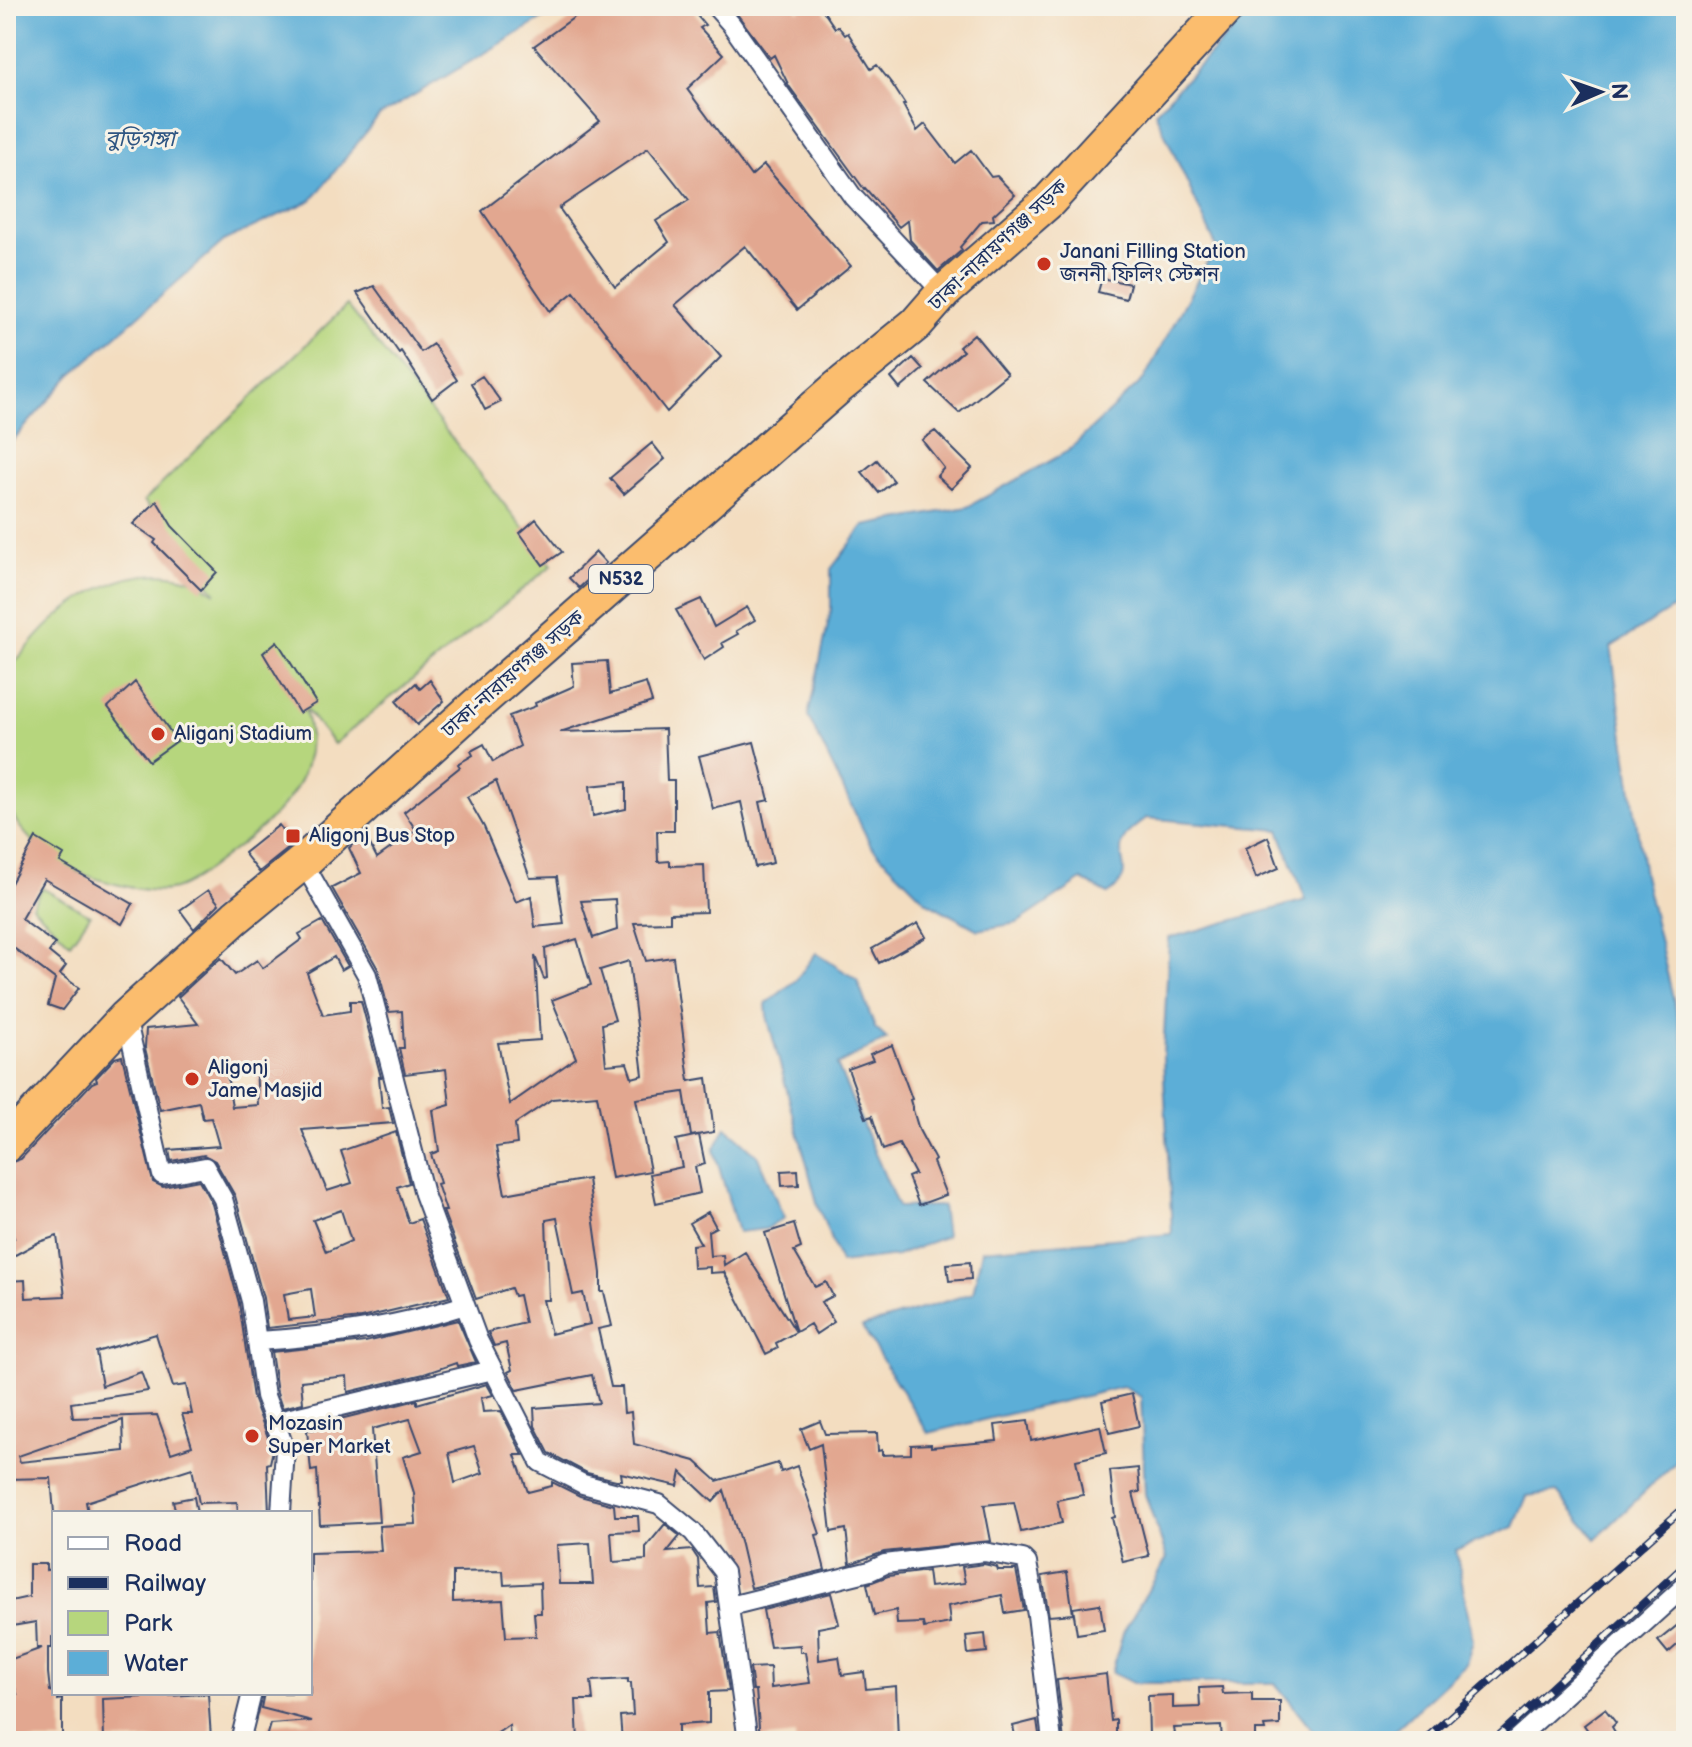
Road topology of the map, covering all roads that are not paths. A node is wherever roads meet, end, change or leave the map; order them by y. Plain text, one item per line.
1 (715, 6) edge
2 (1228, 6) edge
3 (943, 293) junction
4 (303, 862) junction
5 (126, 1017) junction
6 (6, 1145) edge
7 (465, 1305) junction
8 (257, 1341) junction
9 (493, 1370) junction
10 (274, 1422) junction
11 (281, 1511) edge
12 (1686, 1585) edge
13 (730, 1606) junction
14 (252, 1695) edge
15 (240, 1741) edge
16 (748, 1741) edge
17 (1052, 1741) edge
18 (1514, 1741) edge

1 - 3 street
2 - 3 highway, ঢাকা-নারায়ণগঞ্জ সড়ক / N532
3 - 4 highway, ঢাকা-নারায়ণগঞ্জ সড়ক / N532
4 - 5 highway, ঢাকা-নারায়ণগঞ্জ সড়ক / N532
4 - 7 street
5 - 6 highway, ঢাকা-নারায়ণগঞ্জ সড়ক / N532
5 - 8 street
7 - 8 street
7 - 9 street
8 - 10 street
9 - 10 street
9 - 13 street
10 - 11 street
12 - 18 street
13 - 16 street
13 - 17 street
14 - 15 street

